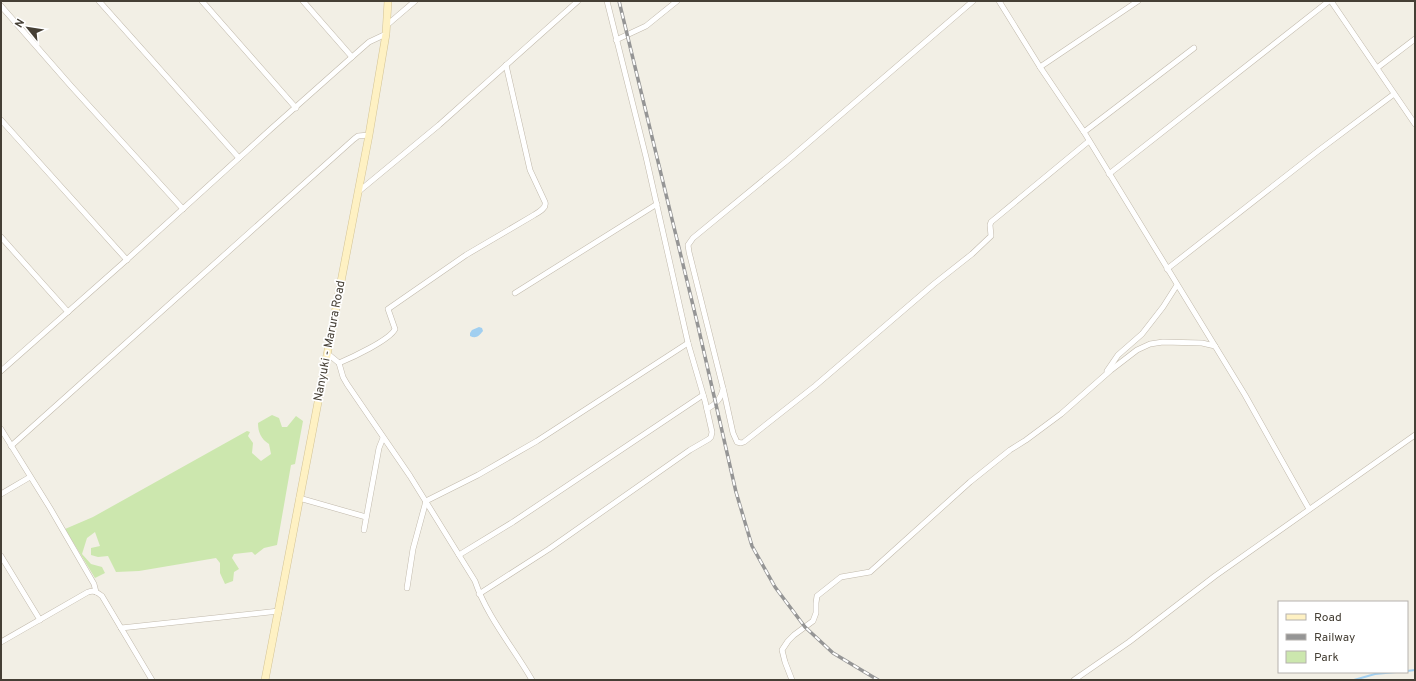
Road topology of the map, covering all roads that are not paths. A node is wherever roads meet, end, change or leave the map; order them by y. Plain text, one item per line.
1 (99, 1) edge
2 (202, 1) edge
3 (303, 1) edge
4 (388, 1) edge
5 (415, 1) edge
6 (578, 1) edge
7 (607, 1) edge
8 (677, 1) edge
9 (973, 1) edge
10 (999, 1) edge
11 (1138, 1) edge
12 (1330, 1) edge
13 (1, 6) edge
14 (387, 25) junction
15 (386, 34) junction
16 (1415, 38) edge
17 (616, 40) junction
18 (1194, 48) dead end
19 (352, 57) junction
20 (506, 65) junction
21 (1040, 67) junction
22 (1377, 68) junction
23 (1394, 94) junction
24 (296, 108) junction
25 (1, 120) edge
26 (1415, 124) edge
27 (1084, 132) junction
28 (369, 134) junction
29 (1089, 141) junction
30 (239, 158) junction
31 (1109, 174) junction
32 (358, 192) junction
33 (657, 204) junction
34 (183, 209) junction
35 (1, 237) edge
36 (127, 260) junction
37 (1167, 269) junction
38 (1177, 285) junction
39 (515, 294) dead end
40 (68, 312) junction
41 (688, 343) junction
42 (1215, 346) junction
43 (328, 354) junction
44 (340, 363) junction
45 (1, 371) edge
46 (1103, 377) junction
47 (723, 387) junction
48 (703, 395) junction
49 (707, 409) junction
50 (1, 429) edge
51 (1415, 435) edge
52 (383, 438) junction
53 (11, 446) junction
54 (30, 477) junction
55 (1, 494) edge
56 (299, 498) junction
57 (426, 501) junction
58 (1309, 509) junction
59 (366, 517) junction
60 (364, 530) dead end
61 (459, 555) junction
62 (1, 556) edge
63 (407, 588) dead end
64 (96, 592) junction
65 (479, 594) junction
66 (279, 611) junction
67 (40, 620) junction
68 (121, 628) junction
69 (1, 642) edge
70 (152, 680) edge
71 (265, 680) edge
72 (532, 680) edge
73 (792, 680) edge
74 (1074, 680) edge

1 - 30 street
2 - 24 street
3 - 19 street
4 - 14 street, Nanyuki - Marura Road
5 - 14 street
6 - 20 street
7 - 17 street
8 - 17 street
9 - 47 street
10 - 21 street
11 - 21 street
12 - 22 street
12 - 31 street
13 - 34 street
14 - 15 street, Nanyuki - Marura Road
15 - 19 street
15 - 28 street, Nanyuki - Marura Road
16 - 22 street
17 - 33 street
18 - 27 street
19 - 24 street
20 - 32 street
20 - 44 street
21 - 27 street
22 - 23 street
23 - 26 street
23 - 37 street
24 - 30 street
25 - 36 street
27 - 29 street
28 - 32 street, Nanyuki - Marura Road
28 - 53 street
29 - 31 street
29 - 47 street
30 - 34 street
31 - 37 street
32 - 43 street, Nanyuki - Marura Road
33 - 39 street
33 - 41 street
34 - 36 street
35 - 40 street
36 - 40 street
37 - 38 street
38 - 42 street
38 - 46 street
40 - 45 street
41 - 48 street
41 - 57 street
42 - 46 street
42 - 58 street
43 - 44 street
43 - 56 street, Nanyuki - Marura Road
44 - 52 street
46 - 73 street
47 - 49 street
48 - 49 street
48 - 61 street
49 - 65 street
50 - 53 street
51 - 58 street
52 - 57 street
52 - 59 street
53 - 54 street
54 - 55 street
54 - 64 street
56 - 59 street
56 - 66 street, Nanyuki - Marura Road
57 - 61 street
57 - 63 street
58 - 74 street
59 - 60 street
61 - 65 street
62 - 67 street
64 - 67 street
64 - 68 street
65 - 72 street
66 - 68 street
66 - 71 street, Nanyuki - Marura Road
67 - 69 street
68 - 70 street

